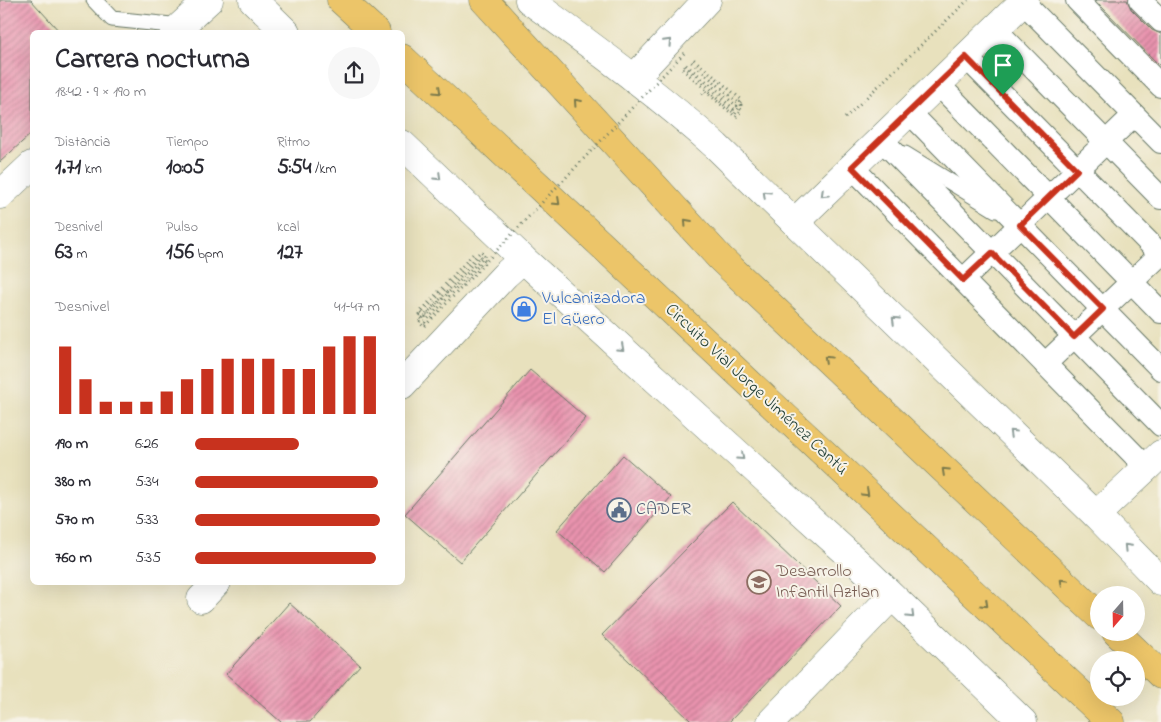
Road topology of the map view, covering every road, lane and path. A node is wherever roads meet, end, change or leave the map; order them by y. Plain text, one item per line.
1 (94, 0) edge
2 (208, 0) edge
3 (252, 0) edge
4 (341, 0) edge
5 (484, 0) edge
6 (529, 0) edge
7 (707, 0) edge
8 (968, 0) edge
9 (1077, 0) edge
10 (1140, 0) edge
11 (1024, 1) edge
12 (1161, 21) edge
13 (177, 29) edge
14 (284, 30) edge
15 (374, 30) edge
16 (994, 30) junction
17 (966, 57) junction
18 (405, 61) edge
19 (634, 78) junction
20 (938, 84) junction
21 (1161, 86) edge
22 (742, 110) dead end
23 (909, 112) junction
24 (1134, 115) junction
25 (845, 118) dead end
26 (881, 139) junction
27 (1106, 142) junction
28 (1161, 142) edge
29 (405, 147) edge
30 (30, 167) edge
31 (852, 167) junction
32 (1077, 170) junction
33 (0, 195) edge
34 (1049, 198) junction
35 (1161, 198) edge
36 (795, 222) junction
37 (1020, 225) junction
38 (494, 232) junction
39 (992, 253) junction
40 (1161, 254) edge
41 (523, 259) junction
42 (963, 280) junction
43 (1131, 282) junction
44 (1103, 309) junction
45 (1161, 312) edge
46 (425, 317) junction
47 (1074, 337) junction
48 (445, 339) junction
49 (1046, 364) junction
50 (1161, 369) edge
51 (405, 382) edge
52 (1161, 425) edge
53 (1154, 461) edge
54 (1096, 515) junction
55 (1161, 582) edge
56 (891, 596) junction
57 (1090, 607) edge
58 (1126, 641) edge
59 (1161, 674) edge
60 (771, 722) edge
61 (1023, 722) edge
62 (1111, 722) edge

1 - 13 lane
2 - 13 street
3 - 14 street
4 - 15 main road
57 -> 5 main road
6 - 19 street
19 -> 7 street
8 - 25 path
9 - 21 street
10 - 12 street
11 - 16 street
11 - 24 street
16 - 17 street
16 - 27 street
17 - 20 street
17 - 32 street
18 -> 62 main road, Circuito Vial Jorge Jiménez Cantú
36 -> 19 street
20 - 23 street
20 - 34 street
22 - 46 path, bridge
23 - 26 street
23 - 37 street
24 - 27 street
24 - 28 street
26 - 31 street
26 - 37 lane
26 - 39 street
26 - 52 lane
27 - 32 street
27 - 35 street
29 -> 38 street
30 - 33 street
31 -> 36 street
31 - 42 street
32 - 34 street
32 - 40 street
34 - 37 street
34 - 43 street
54 -> 36 street
37 - 39 street
37 - 44 street
38 - 41 street
38 - 46 path
39 - 42 street
39 - 47 street
40 - 43 street
41 - 48 street
41 -> 56 street
42 - 49 street
43 - 44 street
43 - 45 street
44 - 47 street
44 - 50 street
46 - 48 path
47 - 49 street
47 - 52 street
48 - 51 street
49 - 53 street
53 - 54 street
55 -> 54 street
56 - 60 street
56 -> 61 street
58 - 59 main road

